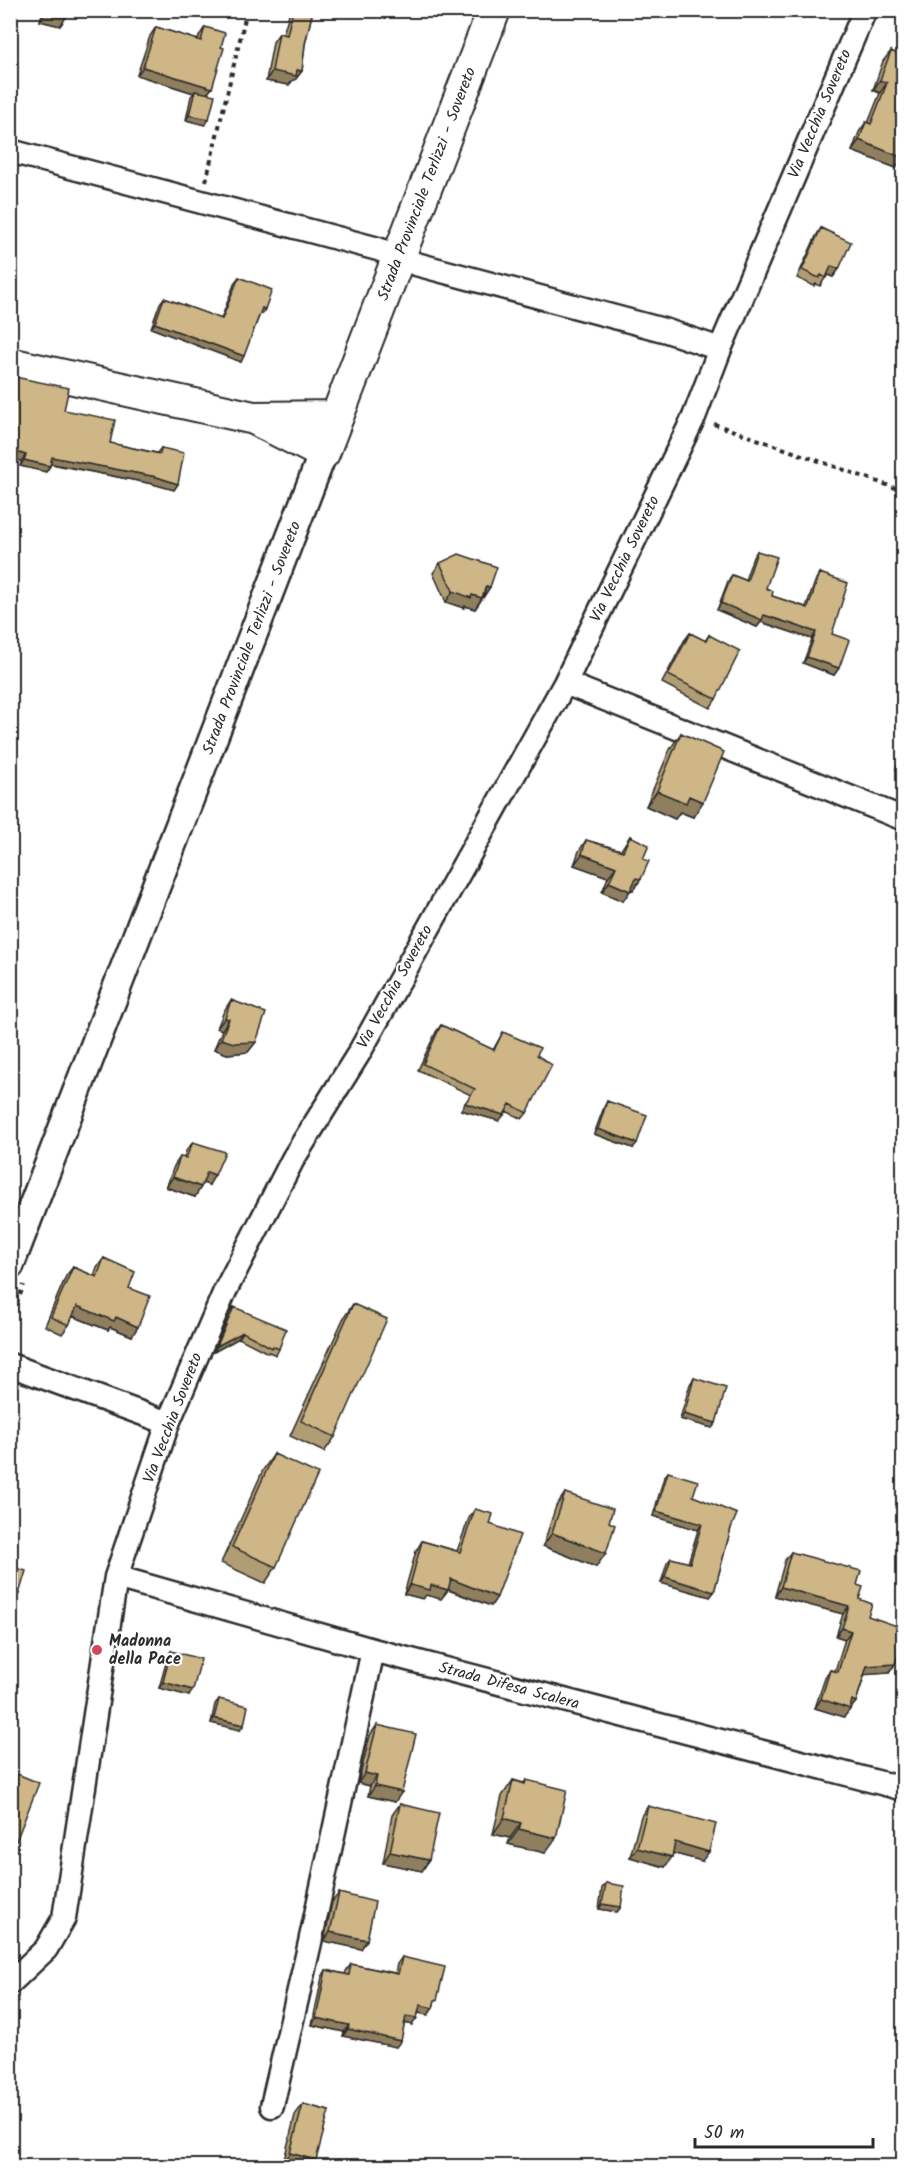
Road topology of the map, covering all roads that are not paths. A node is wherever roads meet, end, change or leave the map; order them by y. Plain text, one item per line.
1 (494, 10) edge
2 (865, 10) edge
3 (10, 151) edge
4 (399, 257) junction
5 (720, 349) junction
6 (10, 364) edge
7 (337, 417) junction
8 (254, 418) junction
9 (323, 453) junction
10 (566, 683) junction
11 (903, 819) edge
12 (10, 1265) edge
13 (10, 1365) edge
14 (168, 1424) junction
15 (116, 1577) junction
16 (373, 1650) junction
17 (903, 1789) edge
18 (10, 1983) edge
19 (272, 2106) dead end

1 - 4 main road, Strada Provinciale Terlizzi - Sovereto
2 - 5 street, Via Vecchia Sovereto
3 - 4 street
4 - 5 street
4 - 7 main road, Strada Provinciale Terlizzi - Sovereto
5 - 10 street, Via Vecchia Sovereto
6 - 8 main road
7 - 8 main road
7 - 9 main road, Strada Provinciale Terlizzi - Sovereto
8 - 9 main road
9 - 12 street, Strada Provinciale Terlizzi - Sovereto
10 - 11 street
10 - 14 street, Via Vecchia Sovereto
13 - 14 street
14 - 15 street, Via Vecchia Sovereto
15 - 16 street, Strada Difesa Scalera
15 - 18 street, Via Vecchia Sovereto
16 - 17 street, Strada Difesa Scalera
16 - 19 street

